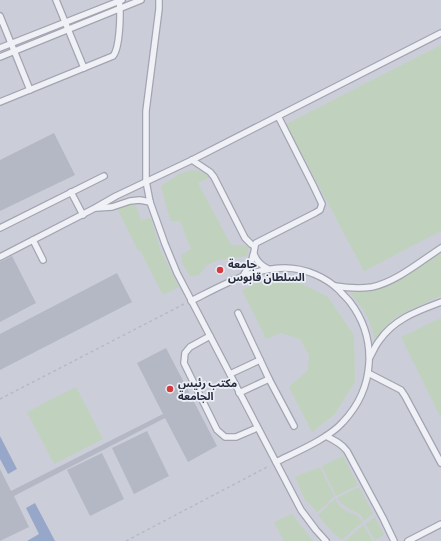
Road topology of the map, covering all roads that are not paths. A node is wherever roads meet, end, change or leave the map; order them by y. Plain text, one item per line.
1 (56, 0) edge
2 (120, 0) edge
3 (141, 0) edge
4 (159, 0) edge
5 (120, 9) junction
6 (0, 16) edge
7 (65, 22) junction
8 (68, 30) junction
9 (441, 33) edge
10 (11, 44) junction
11 (0, 48) edge
12 (14, 51) junction
13 (0, 57) edge
14 (84, 68) junction
15 (30, 90) junction
16 (0, 102) edge
17 (278, 116) junction
18 (192, 160) junction
19 (104, 176) dead end
20 (146, 181) junction
21 (71, 192) junction
22 (150, 202) junction
23 (96, 208) junction
24 (83, 215) junction
25 (0, 228) edge
26 (33, 240) junction
27 (254, 246) junction
28 (441, 248) edge
29 (254, 254) junction
30 (0, 257) edge
31 (43, 260) dead end
32 (268, 269) junction
33 (243, 276) junction
34 (334, 286) junction
35 (191, 301) junction
36 (441, 302) edge
37 (238, 313) dead end
38 (210, 336) junction
39 (370, 358) junction
40 (260, 360) junction
41 (368, 373) junction
42 (230, 374) junction
43 (269, 378) junction
44 (239, 393) junction
45 (294, 426) dead end
46 (258, 428) junction
47 (326, 436) junction
48 (276, 462) junction
49 (441, 463) edge
50 (441, 524) edge
51 (326, 541) edge
52 (394, 541) edge
53 (408, 541) edge

1 - 7 lane
2 - 5 lane
2 - 7 lane
3 - 5 lane
4 - 20 lane
5 - 8 lane
5 - 14 lane
6 - 10 lane
7 - 8 lane
7 - 10 lane
8 - 12 lane
8 - 14 lane
9 - 17 lane
10 - 11 lane
10 - 12 lane
12 - 13 lane
12 - 15 lane
14 - 15 lane
15 - 16 lane
17 - 18 lane
17 - 27 lane
18 - 20 lane
18 - 27 lane
19 - 21 lane
20 - 22 lane
20 - 23 lane
21 - 24 lane
21 - 25 lane
22 - 23 lane
22 - 35 lane
23 - 24 lane
24 - 26 lane
26 - 30 lane
26 - 31 lane
27 - 29 lane
28 - 34 lane
29 - 32 lane
29 - 33 lane
32 - 33 lane
32 - 34 lane
33 - 35 lane
34 - 39 lane
35 - 38 lane
36 - 39 lane
37 - 40 lane
38 - 42 lane
38 - 46 lane
39 - 41 lane
40 - 42 lane
40 - 43 lane
41 - 47 lane
41 - 49 lane
42 - 44 lane
43 - 44 lane
43 - 45 lane
44 - 46 lane
46 - 48 lane
47 - 48 lane
47 - 52 lane
48 - 51 lane
50 - 53 lane

